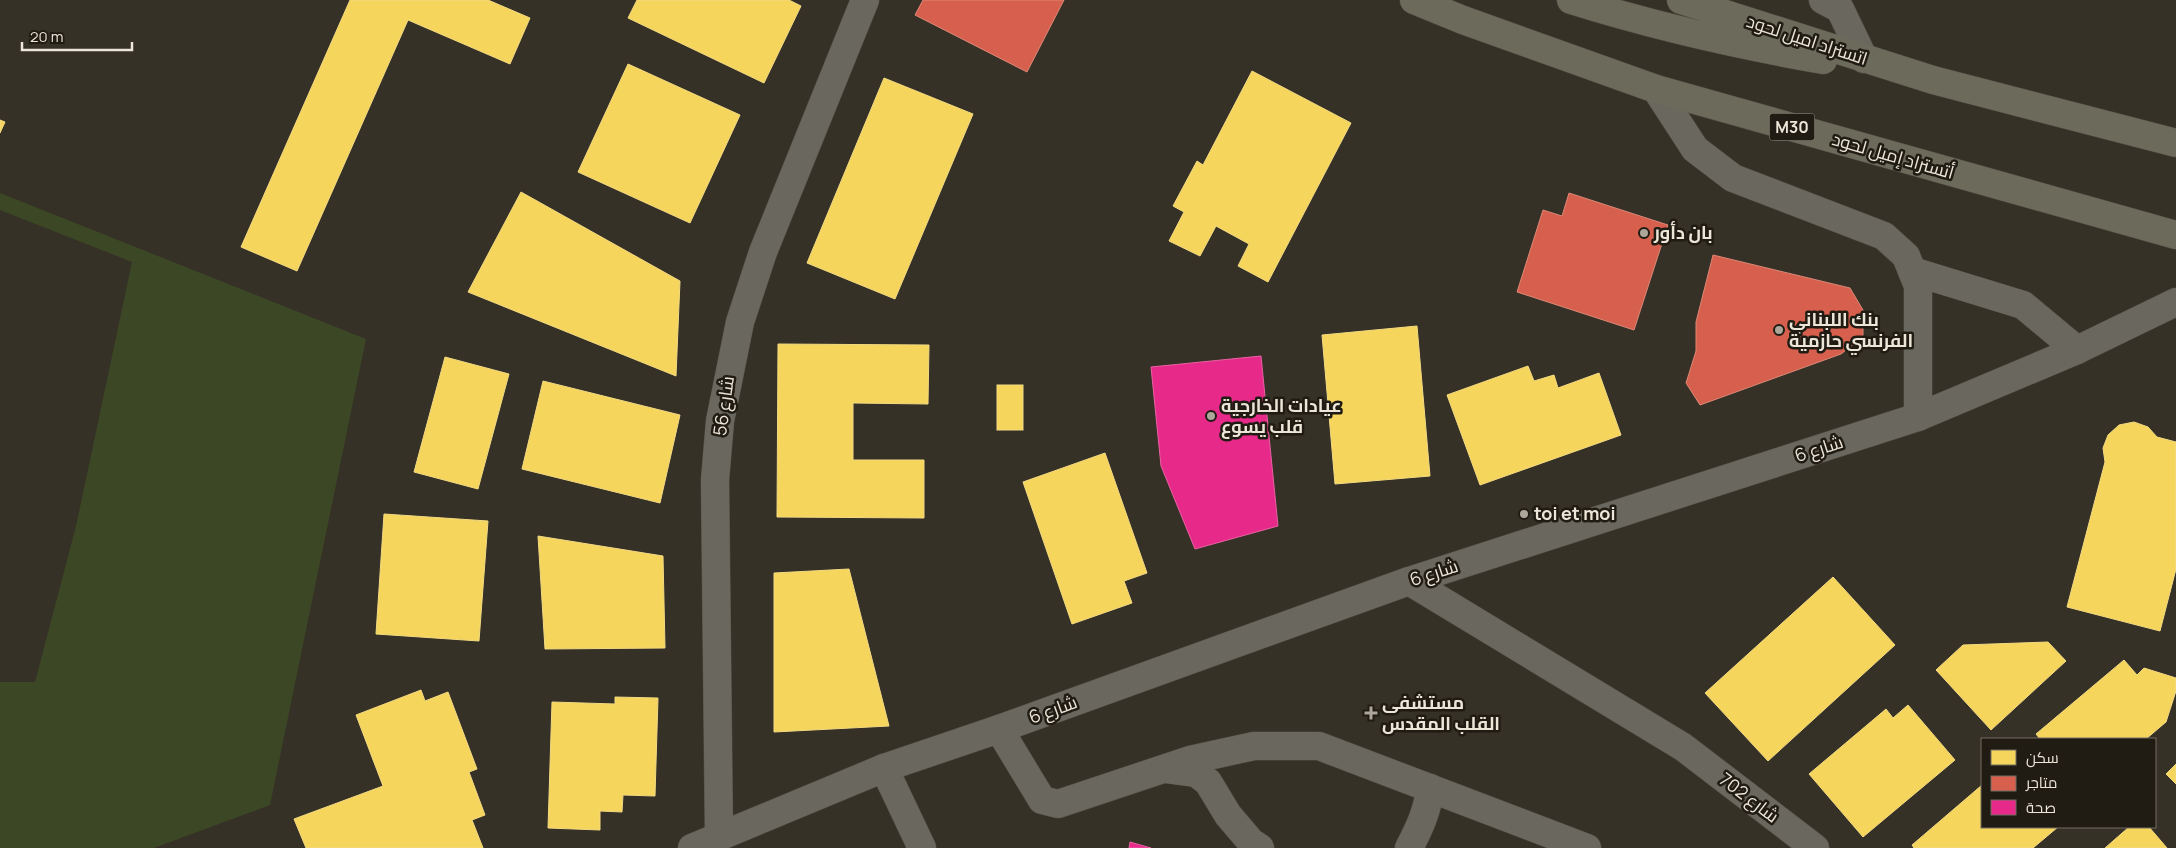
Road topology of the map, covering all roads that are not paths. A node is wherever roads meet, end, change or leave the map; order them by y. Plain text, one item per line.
1 (865, 0) edge
2 (1414, 0) edge
3 (1571, 0) edge
4 (1681, 0) edge
5 (1823, 0) edge
6 (1864, 59) junction
7 (1933, 80) junction
8 (1656, 89) junction
9 (2176, 143) edge
10 (2176, 235) edge
11 (1912, 270) junction
12 (2176, 302) edge
13 (2077, 350) junction
14 (1918, 417) junction
15 (1409, 581) junction
16 (999, 729) junction
17 (884, 768) junction
18 (1162, 769) junction
19 (1430, 788) junction
20 (719, 837) junction
21 (692, 848) edge
22 (922, 848) edge
23 (1260, 848) edge
24 (1409, 848) edge
25 (1587, 848) edge
26 (1815, 848) edge

1 - 20 street, شارع 56
2 - 8 highway, أتستراد إميل لحود / M30
3 - 7 highway
4 - 6 highway, اتستراد اميل لحود
5 - 6 street
6 - 7 highway, اتستراد اميل لحود
7 - 9 highway
8 - 10 highway, أتستراد إميل لحود / M30
8 - 11 street
11 - 13 street
11 - 14 street
12 - 13 street, شارع 6
13 - 14 street, شارع 6
14 - 15 street, شارع 6
15 - 16 street, شارع 6
15 - 26 street, شارع 702
16 - 17 street, شارع 6
16 - 18 street
17 - 20 street, شارع 6
17 - 22 street
18 - 19 street
18 - 23 street
19 - 24 street
19 - 25 street
20 - 21 street, شارع 6

